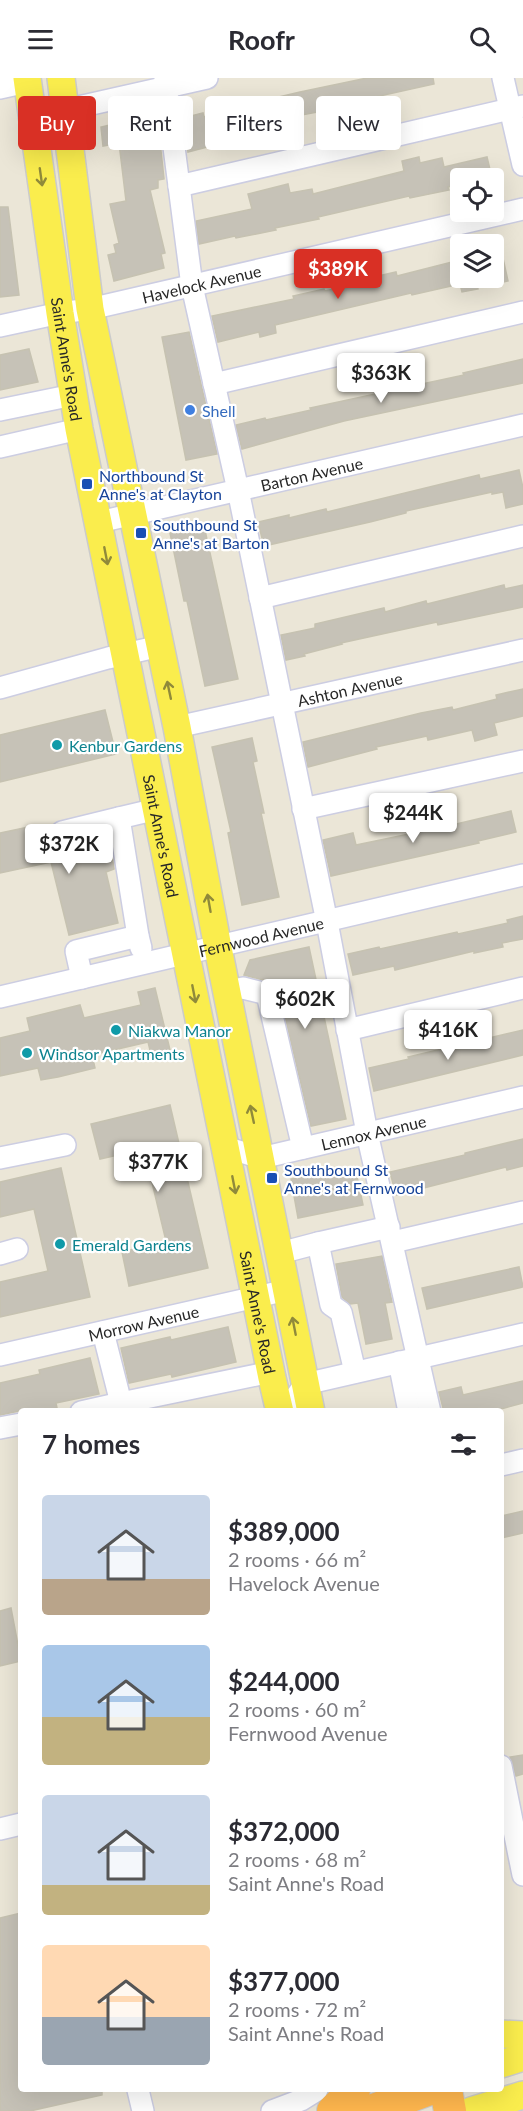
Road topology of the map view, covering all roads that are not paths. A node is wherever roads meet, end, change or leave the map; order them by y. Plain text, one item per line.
1 (61, 78) edge
2 (207, 78) edge
3 (503, 78) edge
4 (27, 80) edge
5 (166, 83) edge
6 (0, 88) edge
7 (63, 96) edge
8 (96, 102) edge
9 (517, 107) edge
10 (70, 150) edge
11 (523, 165) edge
12 (179, 186) junction
13 (523, 209) edge
14 (192, 286) junction
15 (90, 309) junction
16 (523, 312) edge
17 (60, 313) junction
18 (0, 326) edge
19 (214, 384) junction
20 (73, 395) junction
21 (0, 410) edge
22 (523, 426) edge
23 (79, 429) junction
24 (0, 447) edge
25 (238, 490) junction
26 (133, 515) junction
27 (99, 522) junction
28 (523, 536) edge
29 (260, 598) junction
30 (160, 646) junction
31 (523, 650) edge
32 (125, 653) junction
33 (0, 688) edge
34 (281, 704) junction
35 (177, 727) junction
36 (523, 761) edge
37 (157, 809) junction
38 (303, 809) junction
39 (119, 818) junction
40 (62, 832) dead end
41 (523, 876) edge
42 (327, 922) junction
43 (138, 936) junction
44 (218, 948) junction
45 (186, 954) junction
46 (144, 963) junction
47 (82, 978) junction
48 (523, 988) edge
49 (227, 991) junction
50 (0, 996) edge
51 (347, 1030) junction
52 (523, 1097) edge
53 (367, 1133) junction
54 (65, 1145) dead end
55 (225, 1147) junction
56 (303, 1148) junction
57 (0, 1158) edge
58 (261, 1158) junction
59 (523, 1212) edge
60 (391, 1235) junction
61 (318, 1243) junction
62 (280, 1253) junction
63 (287, 1290) junction
64 (256, 1297) junction
65 (103, 1332) junction
66 (523, 1334) edge
67 (0, 1355) edge
68 (409, 1360) junction
69 (271, 1372) junction
70 (355, 1372) junction
71 (305, 1384) junction
72 (121, 1403) junction
73 (99, 1408) edge
74 (282, 1408) edge
75 (286, 1408) edge
76 (310, 1408) edge
77 (409, 1408) edge
78 (428, 1408) edge
79 (18, 1425) edge
80 (0, 1428) edge
81 (523, 1460) edge
82 (504, 1464) edge
83 (504, 1781) edge
84 (18, 1825) edge
85 (0, 1829) edge
86 (523, 1875) edge
87 (504, 2034) edge
88 (523, 2035) edge
89 (523, 2057) edge
90 (504, 2063) edge
91 (138, 2092) edge
92 (314, 2092) edge
93 (352, 2092) edge
94 (446, 2092) edge
95 (523, 2095) edge
96 (417, 2096) edge
97 (143, 2111) edge
98 (272, 2111) edge
99 (333, 2111) edge
100 (371, 2111) edge
101 (450, 2111) edge
102 (471, 2111) edge

1 - 7 main road, Saint Anne's Road
2 - 5 street
3 - 9 street
4 - 6 street
4 -> 17 main road, Saint Anne's Road
5 - 8 street
5 - 12 street
9 - 11 street
9 - 12 street
10 - 15 main road, Saint Anne's Road
12 - 14 street
13 - 14 street, Havelock Avenue
14 - 15 street, Havelock Avenue
14 - 19 street
15 - 17 street, Havelock Avenue
15 - 26 main road, Saint Anne's Road
16 - 19 street
17 - 18 street, Havelock Avenue
17 - 20 main road, Saint Anne's Road
19 - 25 street
20 - 21 street
20 - 23 main road, Saint Anne's Road
22 - 25 street, Barton Avenue
23 - 24 street
23 - 27 main road, Saint Anne's Road
25 - 26 street, Barton Avenue
25 - 29 street
26 - 27 street, Barton Avenue
26 - 30 main road, Saint Anne's Road
27 -> 32 main road, Saint Anne's Road
28 - 29 street
29 - 34 street
30 - 32 street
35 -> 30 main road, Saint Anne's Road
31 - 34 street, Ashton Avenue
32 - 33 street
32 - 37 main road, Saint Anne's Road
34 - 35 street, Ashton Avenue
34 - 38 street
44 -> 35 main road, Saint Anne's Road
36 - 38 street
37 - 39 street
37 - 45 main road, Saint Anne's Road
38 - 42 street
39 - 40 street
39 - 43 street
41 - 42 street, Fernwood Avenue
42 - 44 street, Fernwood Avenue
42 - 51 street
43 - 46 street
43 - 47 street
44 - 45 street, Fernwood Avenue
44 - 49 main road, Saint Anne's Road
45 - 46 street, Fernwood Avenue
45 -> 55 main road, Saint Anne's Road
46 - 47 street, Fernwood Avenue
47 - 50 street, Fernwood Avenue
48 - 51 street
49 - 56 street
58 -> 49 main road, Saint Anne's Road
51 - 53 street
52 - 53 street, Lennox Avenue
53 - 56 street, Lennox Avenue
53 - 60 street
54 - 57 street
55 - 58 street
55 -> 64 main road, Saint Anne's Road
56 - 58 street, Lennox Avenue
58 - 62 main road, Saint Anne's Road
59 - 60 street
60 - 61 street
60 - 68 street
61 - 62 street
61 - 70 street
62 - 63 main road, Saint Anne's Road
63 - 64 street, Morrow Avenue
71 -> 63 main road, Saint Anne's Road
64 - 65 street, Morrow Avenue
64 - 69 main road, Saint Anne's Road
65 - 67 street, Morrow Avenue
65 - 72 street
66 - 68 street
68 - 70 street
68 - 77 street
68 - 78 street
69 - 72 street
69 - 74 main road, Saint Anne's Road
70 - 71 street
71 - 75 street
71 - 76 main road, Saint Anne's Road
72 - 73 street
79 - 80 street
81 - 82 street
83 - 86 street
84 - 85 street
87 - 88 main road
89 - 90 main road
91 - 97 street
92 - 98 street
93 - 99 highway
94 - 101 highway
95 - 102 main road
96 - 100 highway

